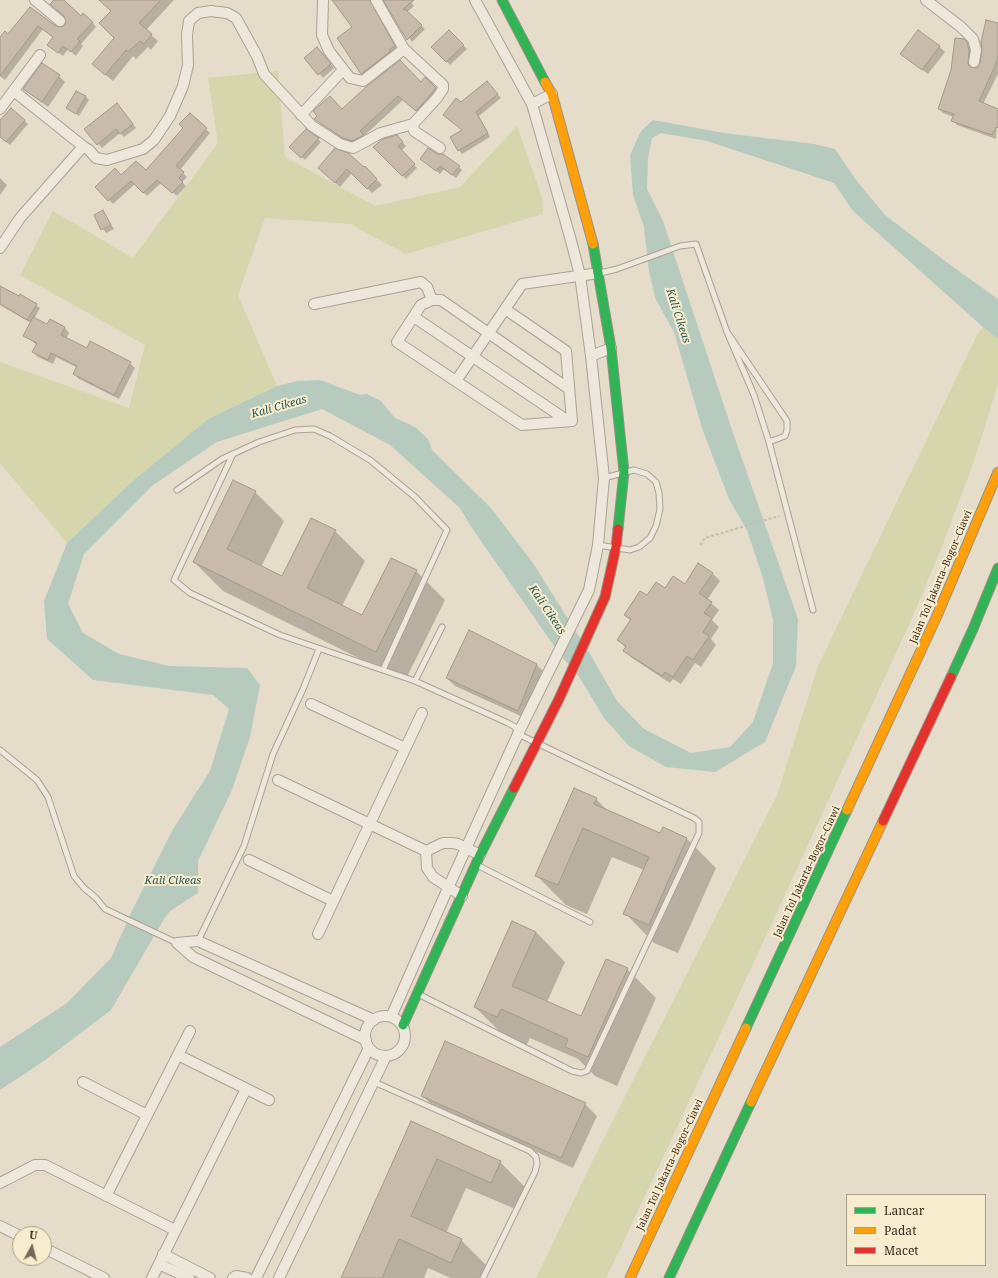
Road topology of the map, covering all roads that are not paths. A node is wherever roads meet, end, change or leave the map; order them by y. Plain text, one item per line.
1 (35, 0) edge
2 (323, 0) edge
3 (376, 0) edge
4 (475, 0) edge
5 (502, 0) edge
6 (926, 0) edge
7 (60, 21) dead end
8 (404, 49) junction
9 (40, 55) dead end
10 (974, 62) dead end
11 (343, 70) junction
12 (14, 91) junction
13 (552, 94) junction
14 (532, 104) junction
15 (0, 109) edge
16 (301, 115) junction
17 (413, 124) junction
18 (84, 148) junction
19 (440, 148) dead end
20 (0, 248) edge
21 (599, 273) junction
22 (580, 274) junction
23 (432, 300) junction
24 (314, 304) dead end
25 (505, 310) junction
26 (414, 318) junction
27 (727, 332) junction
28 (489, 333) junction
29 (610, 348) junction
30 (591, 356) junction
31 (473, 357) junction
32 (456, 382) junction
33 (569, 389) junction
34 (568, 421) junction
35 (769, 442) junction
36 (233, 454) junction
37 (624, 472) junction
38 (998, 472) edge
39 (604, 478) junction
40 (177, 490) dead end
41 (784, 514) dead end
42 (598, 545) junction
43 (616, 547) junction
44 (998, 568) edge
45 (813, 610) dead end
46 (442, 627) dead end
47 (319, 649) junction
48 (383, 670) junction
49 (415, 681) junction
50 (311, 704) dead end
51 (422, 712) dead end
52 (518, 734) junction
53 (536, 743) junction
54 (406, 748) junction
55 (0, 750) edge
56 (278, 780) dead end
57 (370, 824) junction
58 (466, 848) junction
59 (426, 851) junction
60 (249, 860) dead end
61 (478, 860) junction
62 (448, 888) junction
63 (462, 896) junction
64 (333, 901) junction
65 (590, 922) dead end
66 (318, 934) dead end
67 (198, 941) junction
68 (174, 942) junction
69 (417, 993) junction
70 (391, 1017) junction
71 (374, 1020) junction
72 (402, 1025) junction
73 (190, 1031) dead end
74 (367, 1044) junction
75 (178, 1055) junction
76 (386, 1056) junction
77 (83, 1082) dead end
78 (374, 1082) junction
79 (246, 1089) junction
80 (269, 1100) dead end
81 (147, 1115) junction
82 (0, 1183) edge
83 (106, 1196) junction
84 (0, 1226) edge
85 (175, 1230) junction
86 (12, 1232) edge
87 (52, 1252) edge
88 (161, 1259) junction
89 (104, 1278) edge
90 (152, 1278) edge
91 (189, 1278) edge
92 (210, 1278) edge
93 (233, 1278) edge
94 (247, 1278) edge
95 (256, 1278) edge
96 (279, 1278) edge
97 (483, 1278) edge
98 (630, 1278) edge
99 (669, 1278) edge

1 - 7 street
2 - 11 street
3 - 8 street
4 - 14 street
5 - 13 main road
6 - 10 street
8 - 11 street
8 - 17 street
9 - 12 street
11 - 16 street
12 - 15 street
12 - 18 street
13 - 14 street
13 - 21 main road
14 - 22 street
16 - 17 street
16 - 18 street
17 - 19 street
18 - 20 street
21 - 22 street
21 - 27 lane
21 - 29 main road
22 - 25 street
22 - 30 street
23 - 24 street
23 - 26 street
23 - 28 street
25 - 28 street
25 - 33 street
26 - 31 street
26 - 32 street
27 - 35 lane
27 - 35 lane
28 - 31 street
28 - 33 street
29 - 30 street
29 - 37 main road
30 - 39 street
31 - 32 street
31 - 34 street
32 - 34 street
33 - 34 street
35 - 41 lane
35 - 45 lane
36 - 40 lane
36 - 47 lane
36 - 48 lane
37 - 39 lane
37 - 43 main road
37 - 43 lane
38 - 98 main road, Jalan Tol Jakarta–Bogor–Ciawi
39 - 42 street
42 - 43 lane
42 - 52 street
43 - 53 main road
44 - 99 main road
46 - 49 lane
47 - 48 lane
47 - 67 lane
48 - 49 lane
49 - 52 lane
50 - 54 street
51 - 54 street
52 - 53 lane
52 - 58 street
53 - 61 main road
53 - 69 lane
54 - 57 street
55 - 68 lane
56 - 57 street
57 - 59 street
57 - 64 street
58 - 59 street
58 - 61 street
58 - 62 street
59 - 62 street
60 - 64 street
61 - 63 main road
61 - 65 lane
62 - 63 street
62 - 70 street
63 - 69 main road
64 - 66 street
67 - 68 street
67 - 71 street
68 - 74 street
69 - 72 main road
70 - 71 street
70 - 72 street
71 - 74 street
72 - 76 street
73 - 75 street
74 - 76 street
74 - 95 street
75 - 79 street
75 - 81 street
76 - 78 street
77 - 81 street
78 - 96 street
78 - 97 lane
79 - 80 street
79 - 85 street
81 - 83 street
82 - 83 street
83 - 85 street
84 - 86 street
85 - 88 street
87 - 89 street
88 - 90 street
88 - 91 street
88 - 92 street
93 - 94 street

